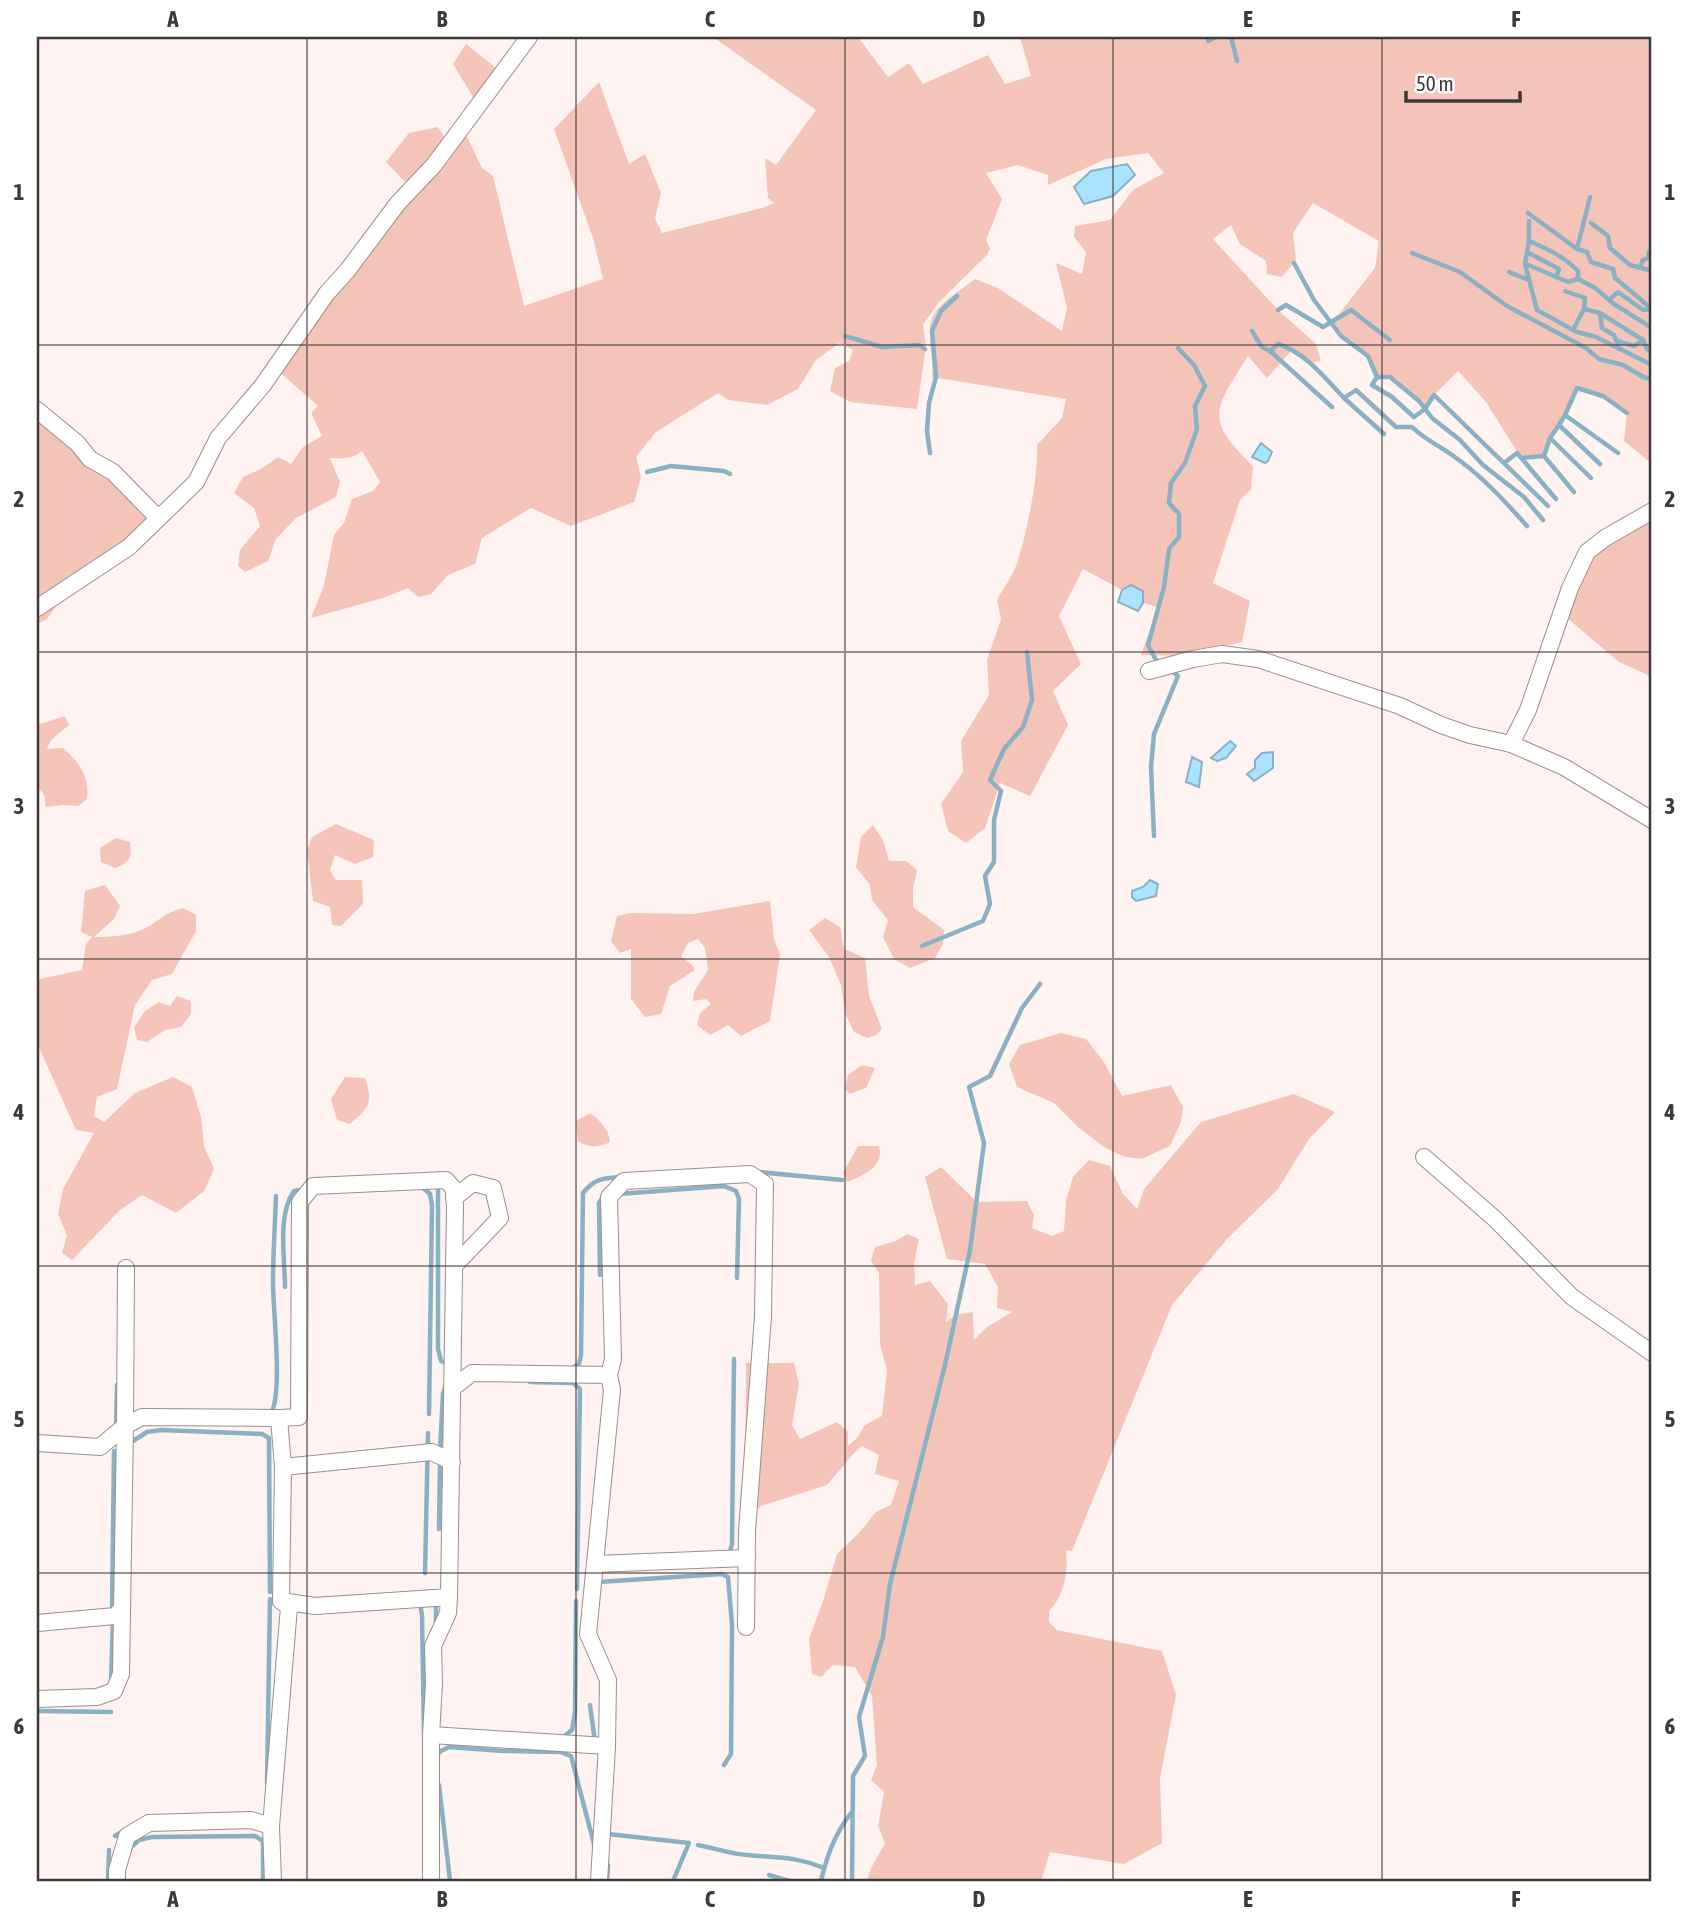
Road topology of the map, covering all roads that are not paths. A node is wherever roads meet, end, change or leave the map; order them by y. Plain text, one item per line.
1 (529, 37) edge
2 (37, 410) edge
3 (1652, 511) edge
4 (158, 518) junction
5 (37, 608) edge
6 (1149, 671) dead end
7 (1511, 744) junction
8 (1652, 820) edge
9 (1424, 1157) dead end
10 (454, 1198) junction
11 (454, 1266) junction
12 (127, 1268) dead end
13 (1652, 1353) edge
14 (453, 1360) junction
15 (472, 1373) junction
16 (609, 1375) junction
17 (454, 1387) junction
18 (279, 1418) junction
19 (125, 1426) junction
20 (37, 1443) edge
21 (452, 1462) junction
22 (283, 1467) junction
23 (747, 1558) junction
24 (595, 1564) junction
25 (449, 1597) junction
26 (281, 1601) junction
27 (122, 1609) junction
28 (37, 1623) edge
29 (746, 1627) dead end
30 (37, 1699) edge
31 (431, 1735) junction
32 (607, 1746) junction
33 (271, 1826) junction
34 (117, 1881) edge
35 (273, 1881) edge
36 (431, 1881) edge
37 (599, 1881) edge

1 - 4 street
2 - 4 street
3 - 7 street
4 - 5 street
6 - 7 street
7 - 8 street
9 - 13 street
10 - 11 street
10 - 11 street
10 - 18 street
11 - 14 street
12 - 19 street
14 - 15 street
14 - 17 street
15 - 16 street
15 - 17 street
16 - 23 street
16 - 24 street
17 - 21 street
18 - 19 street
18 - 22 street
19 - 20 street
19 - 27 street
21 - 22 street
21 - 25 street
22 - 26 street
23 - 24 street
23 - 29 street
24 - 32 street
25 - 26 street
25 - 31 street
26 - 33 street
27 - 28 street
27 - 30 street
31 - 32 street
31 - 36 street
32 - 37 street
33 - 34 street
33 - 35 street

